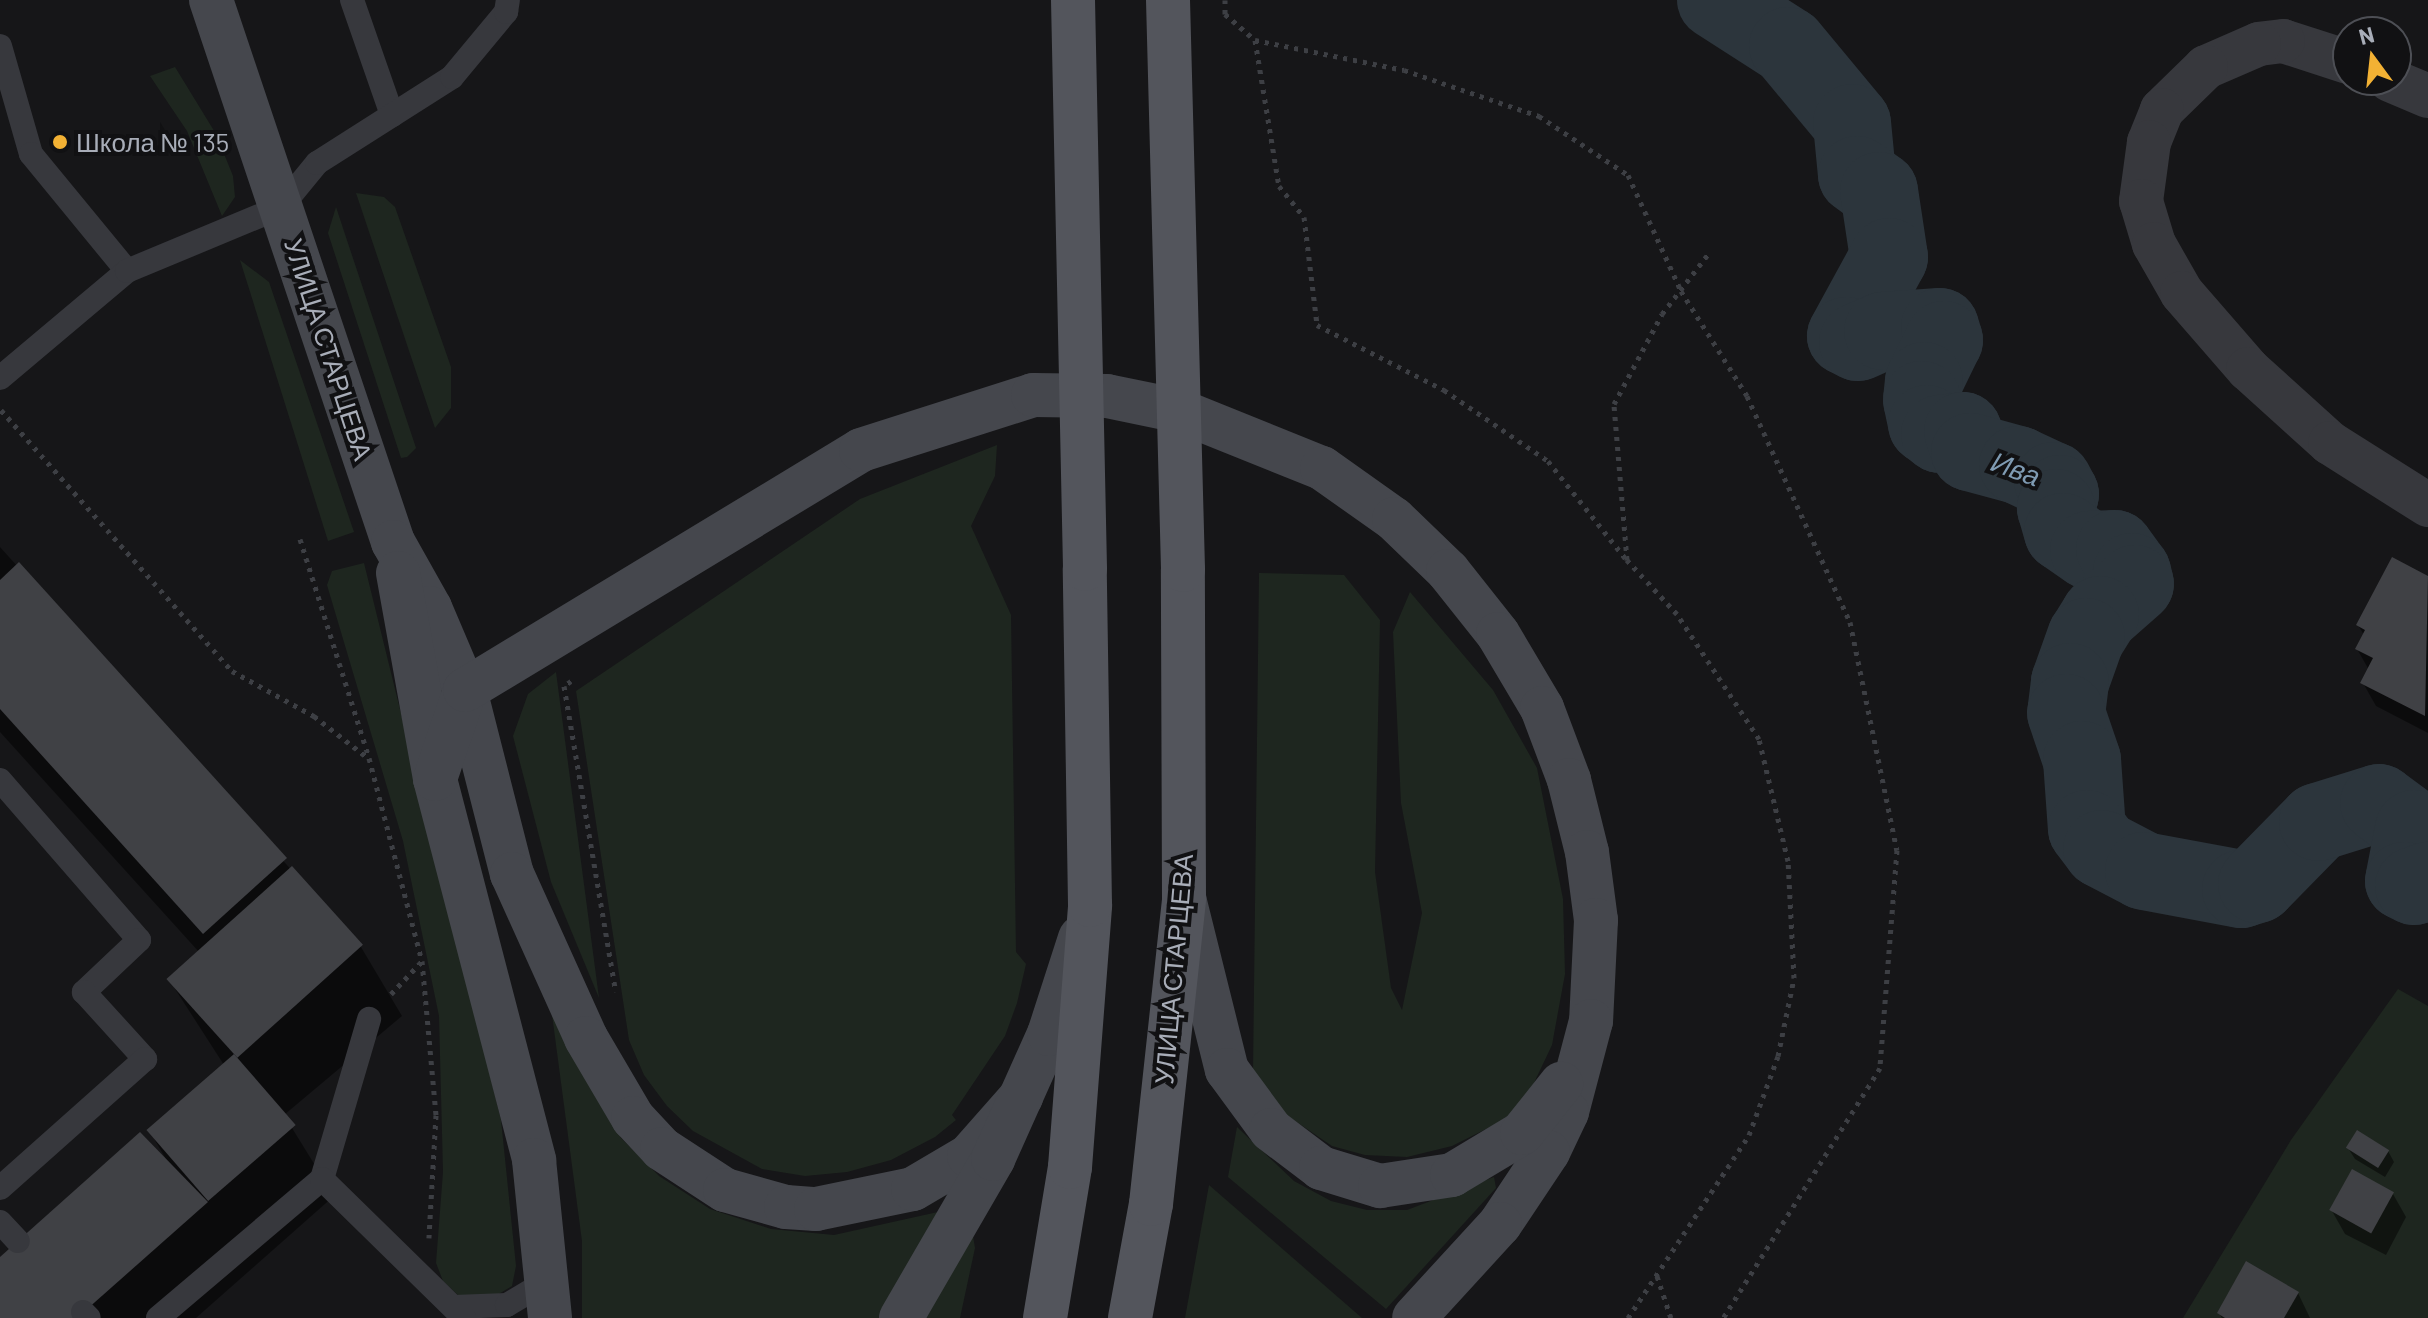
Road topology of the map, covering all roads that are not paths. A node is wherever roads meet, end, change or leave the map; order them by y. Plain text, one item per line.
1 (211, 0) edge
2 (352, 0) edge
3 (508, 0) edge
4 (1073, 0) edge
5 (1168, 0) edge
6 (0, 46) edge
7 (2332, 57) edge
8 (392, 115) junction
9 (281, 207) junction
10 (127, 271) junction
11 (0, 378) edge
12 (2428, 505) edge
13 (393, 542) junction
14 (465, 690) junction
15 (435, 779) junction
16 (0, 780) edge
17 (1184, 898) junction
18 (1090, 905) junction
19 (369, 1019) road end
20 (1591, 1021) junction
21 (1021, 1097) junction
22 (322, 1179) junction
23 (0, 1188) edge
24 (0, 1222) edge
25 (18, 1241) dead end
26 (550, 1299) edge
27 (459, 1312) edge
28 (158, 1318) edge
29 (901, 1318) edge
30 (1045, 1318) edge
31 (1130, 1318) edge
32 (1414, 1318) edge

1 - 9 main road, УЛИЦА СТАРЦЕВА
2 - 8 lane
3 - 8 lane
4 - 18 main road, bridge
5 - 17 main road, УЛИЦА СТАРЦЕВА, bridge
6 - 10 lane
7 - 12 street
8 - 9 lane
9 - 10 lane
9 - 13 main road, УЛИЦА СТАРЦЕВА
10 - 11 lane
13 - 14 main road, УЛИЦА СТАРЦЕВА
13 - 15 main road
14 - 15 main road
14 - 20 main road
14 - 21 main road, УЛИЦА СТАРЦЕВА
15 - 26 main road
16 - 23 lane
17 - 20 main road
17 - 31 main road, УЛИЦА СТАРЦЕВА
18 - 21 main road
18 - 30 main road
19 - 22 lane
20 - 32 main road
21 - 29 main road
22 - 27 lane
22 - 28 lane
24 - 25 lane
26 - 27 lane

